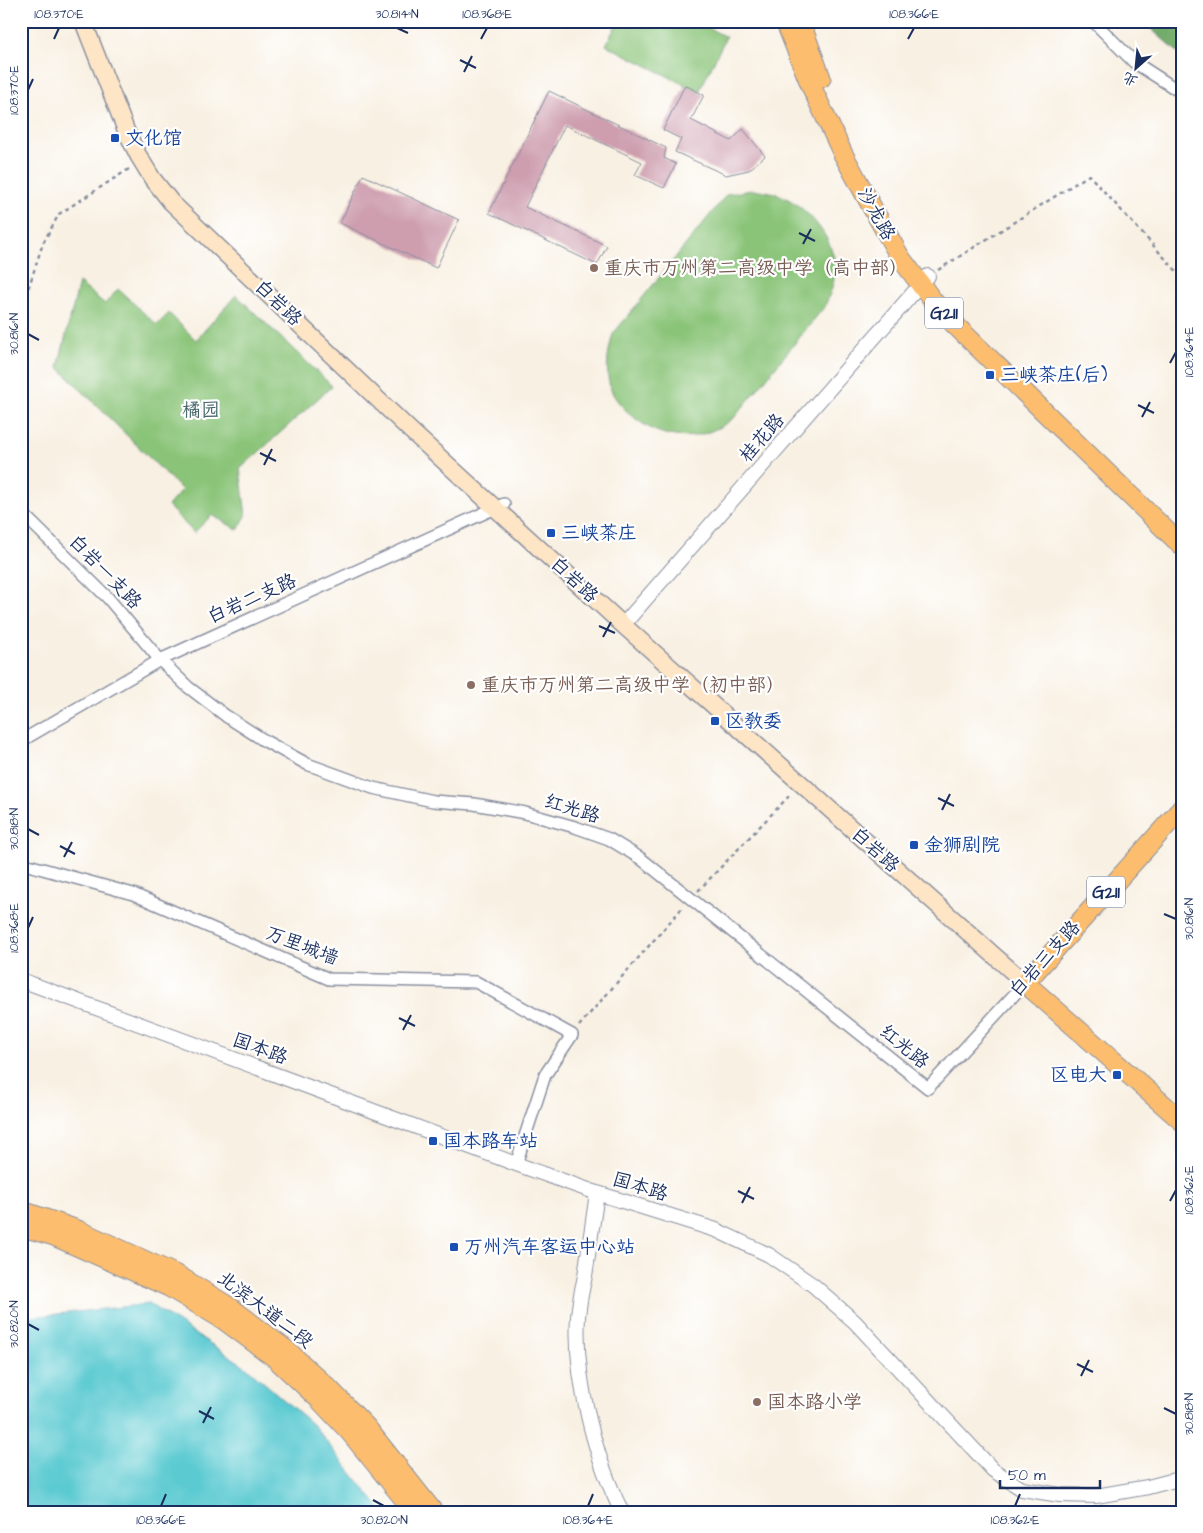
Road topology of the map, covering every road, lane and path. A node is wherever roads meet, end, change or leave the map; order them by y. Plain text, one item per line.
1 (83, 21) edge
2 (94, 21) edge
3 (785, 21) edge
4 (800, 21) edge
5 (1093, 21) edge
6 (1182, 93) edge
7 (129, 169) dead end
8 (1182, 277) edge
9 (924, 280) junction
10 (21, 312) edge
11 (500, 506) junction
12 (21, 512) edge
13 (1182, 533) edge
14 (1182, 546) edge
15 (626, 622) junction
16 (160, 660) junction
17 (21, 741) edge
18 (793, 792) dead end
19 (1182, 808) edge
20 (21, 863) edge
21 (690, 898) junction
22 (1028, 979) junction
23 (21, 980) edge
24 (572, 1034) junction
25 (928, 1088) joint
26 (1182, 1121) edge
27 (516, 1164) junction
28 (598, 1193) junction
29 (21, 1210) edge
30 (21, 1227) edge
31 (1182, 1478) edge
32 (414, 1512) edge
33 (434, 1512) edge
34 (622, 1512) edge

1 - 11 main road, 白岩路
2 - 11 main road, 白岩路
3 - 9 highway, 沙龙路 / G211
4 - 9 highway, 沙龙路 / G211
5 - 6 street
7 - 10 path
8 - 9 path
9 - 13 highway, 沙龙路 / G211
9 - 14 highway, 沙龙路 / G211
9 - 15 street, 桂花路
11 - 15 main road, 白岩路
11 - 16 street, 白岩二支路
12 - 16 street, 白岩一支路
15 - 22 main road, 白岩路
16 - 17 street, 白岩二支路
16 - 21 street, 红光路
18 - 21 path
19 - 22 highway, 白岩三支路 / G211
20 - 24 street, 万里城墙
21 - 24 path
21 - 25 street, 红光路
22 - 25 street, 白岩三支路
22 - 26 highway, 白岩路
23 - 27 street, 国本路
24 - 27 street
27 - 28 street, 国本路
28 - 31 street, 国本路
28 - 34 street
29 - 33 main road, 北滨大道二段
30 - 32 main road, 北滨大道二段

